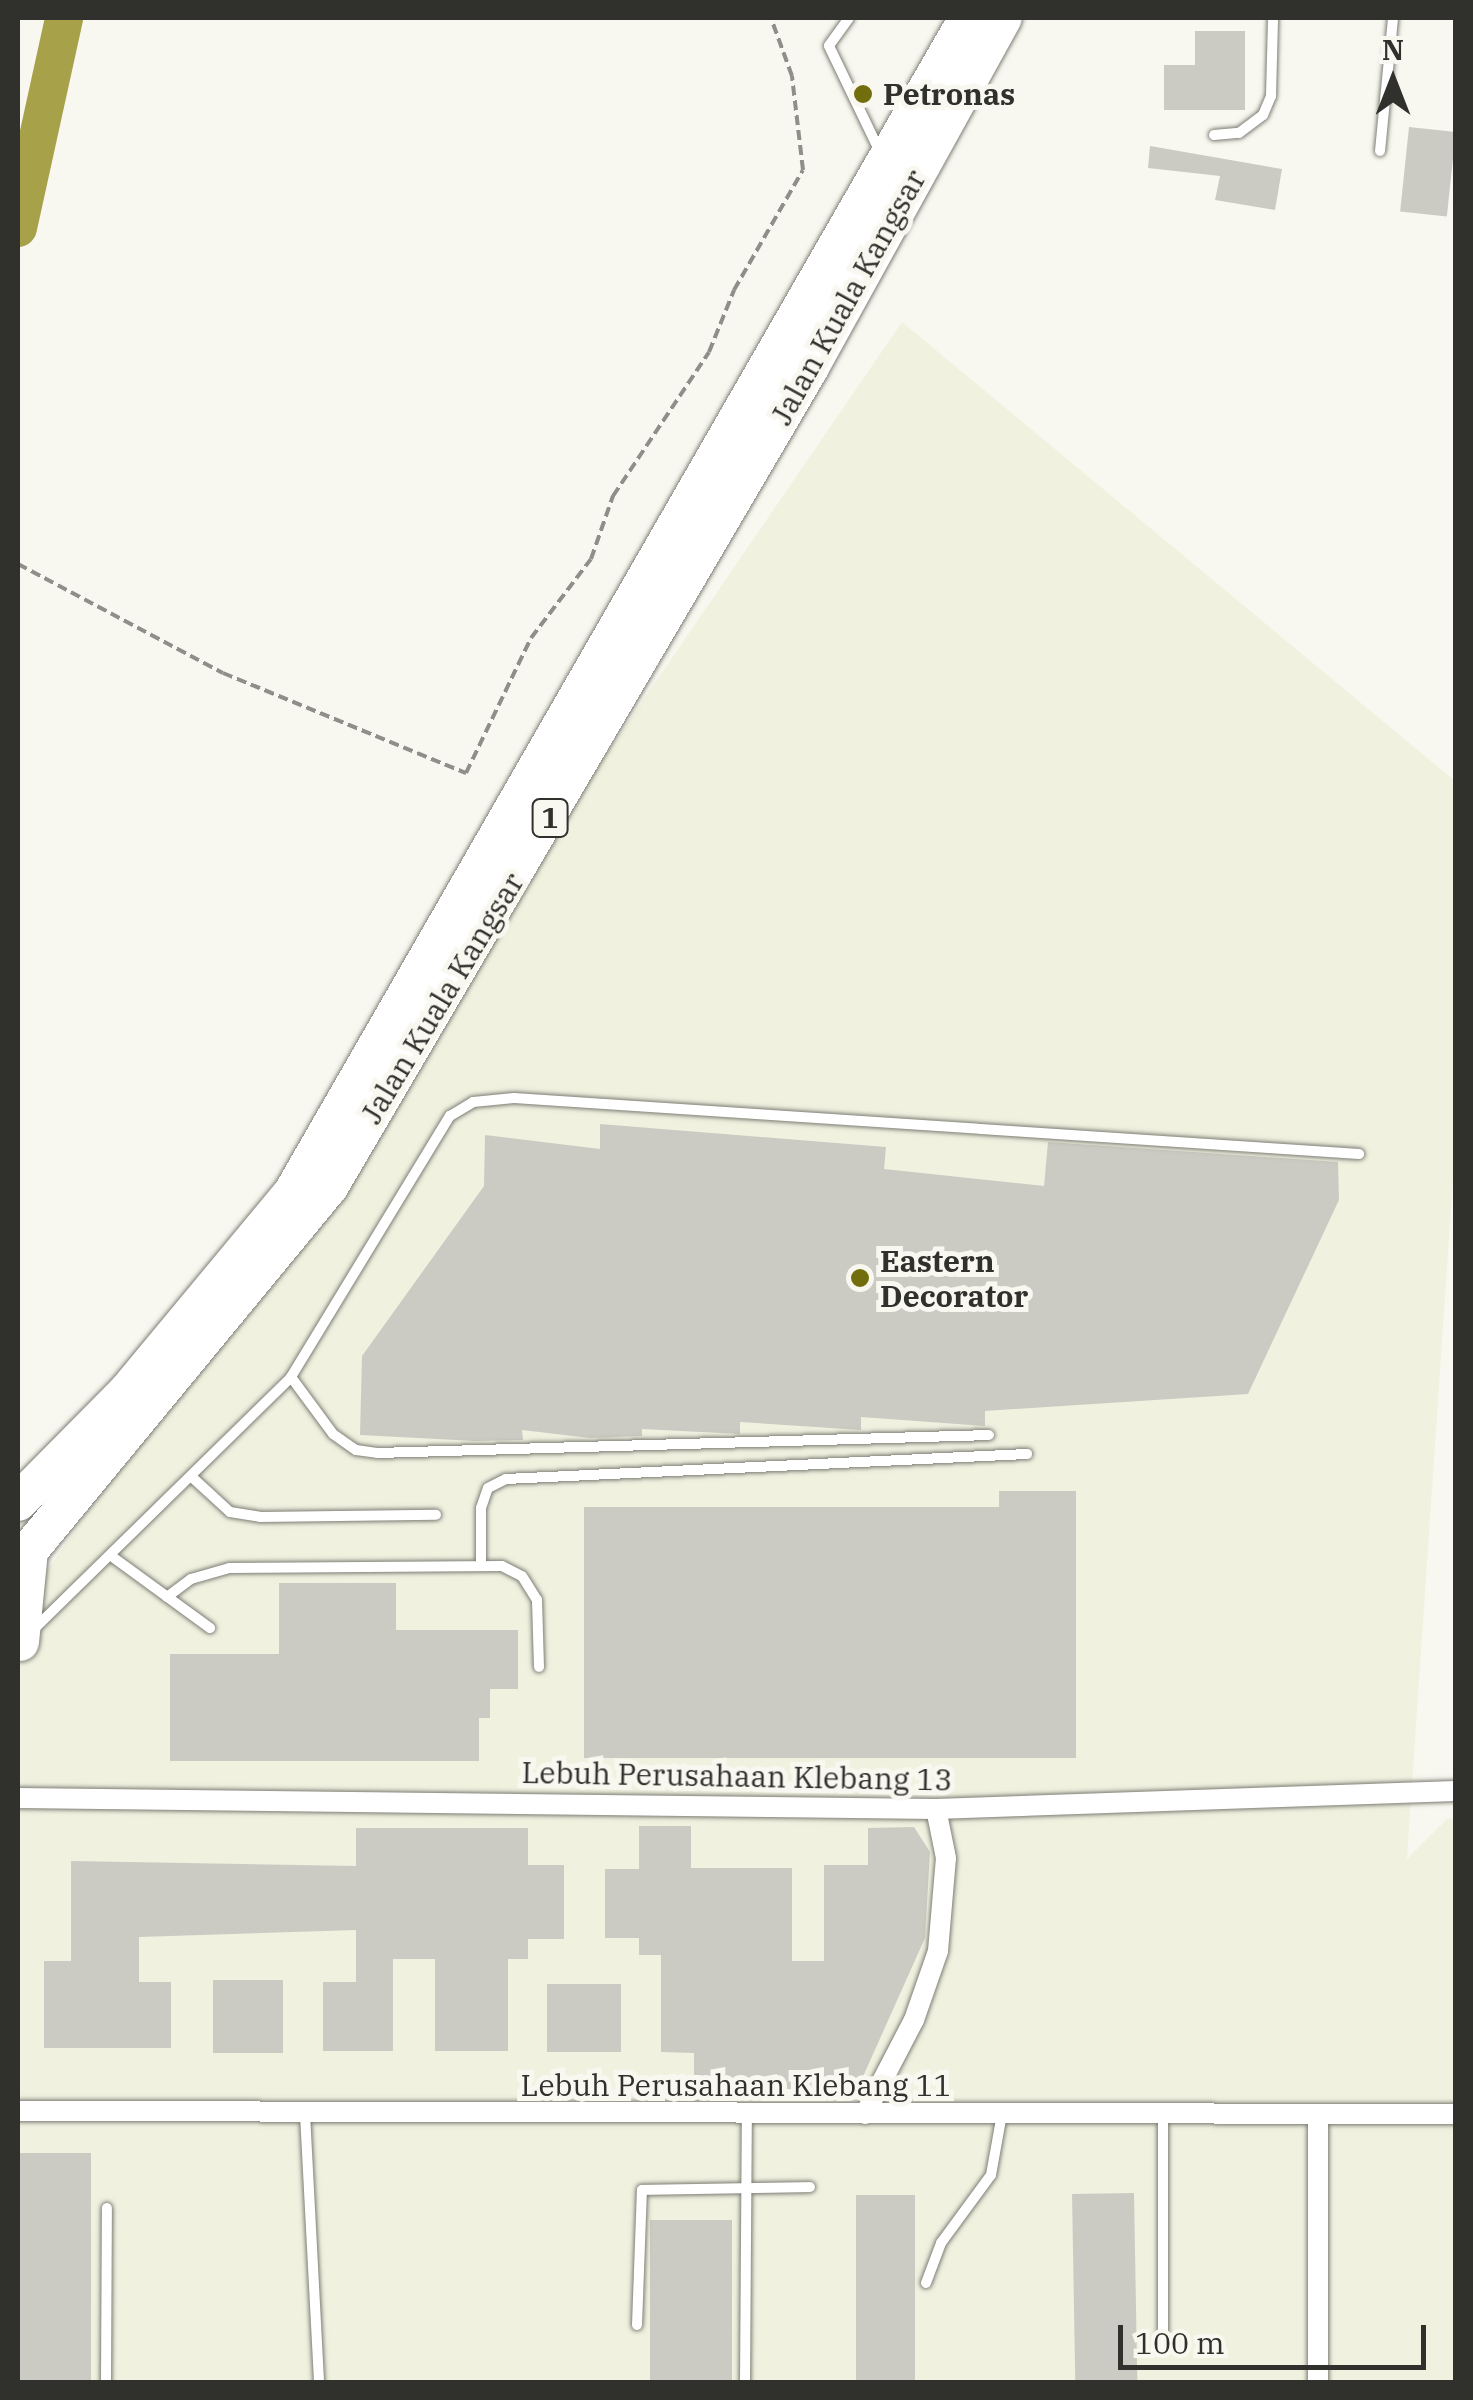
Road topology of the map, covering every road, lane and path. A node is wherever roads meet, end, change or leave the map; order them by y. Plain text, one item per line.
1 (771, 18) edge
2 (849, 18) edge
3 (1002, 18) edge
4 (1273, 18) edge
5 (1393, 18) edge
6 (959, 24) edge
7 (1214, 135) dead end
8 (1380, 151) dead end
9 (886, 164) junction
10 (18, 564) edge
11 (1359, 1154) dead end
12 (291, 1378) junction
13 (989, 1435) dead end
14 (1028, 1454) dead end
15 (194, 1479) junction
16 (18, 1502) edge
17 (436, 1514) dead end
18 (23, 1558) edge
19 (114, 1558) junction
20 (481, 1564) junction
21 (167, 1597) junction
22 (210, 1628) dead end
23 (19, 1644) edge
24 (539, 1666) dead end
25 (1456, 1791) edge
26 (18, 1798) edge
27 (936, 1810) junction
28 (18, 2111) edge
29 (305, 2114) junction
30 (865, 2114) junction
31 (1002, 2114) junction
32 (1163, 2114) junction
33 (1318, 2114) junction
34 (1456, 2114) edge
35 (746, 2117) junction
36 (746, 2187) junction
37 (810, 2187) dead end
38 (107, 2208) dead end
39 (926, 2283) dead end
40 (636, 2324) dead end
41 (1162, 2346) dead end
42 (106, 2382) edge
43 (319, 2382) edge
44 (745, 2382) edge
45 (1318, 2382) edge

1 - 10 path
2 - 9 lane
3 - 18 highway, Jalan Kuala Kangsar / 1
4 - 7 lane
5 - 8 lane
6 - 9 highway, Jalan Kuala Kangsar / 1
9 - 16 highway, Jalan Kuala Kangsar / 1
11 - 12 lane
12 - 13 lane
12 - 15 lane
14 - 20 lane
15 - 17 lane
15 - 19 lane
18 - 23 highway
19 - 21 lane
19 - 23 lane
20 - 21 lane
20 - 24 lane
21 - 22 lane
25 - 27 street, Lebuh Perusahaan Klebang 13
26 - 27 street, Lebuh Perusahaan Klebang 13
27 - 30 street
28 - 29 street, Lebuh Perusahaan Klebang 11
29 - 35 street, Lebuh Perusahaan Klebang 11
29 - 43 lane
30 - 31 street, Lebuh Perusahaan Klebang 11
30 - 35 street, Lebuh Perusahaan Klebang 11
31 - 32 street, Lebuh Perusahaan Klebang 11
31 - 39 lane
32 - 33 street, Lebuh Perusahaan Klebang 11
32 - 41 lane
33 - 34 street, Lebuh Perusahaan Klebang 11
33 - 45 street
35 - 36 lane
36 - 37 lane
36 - 40 lane
36 - 44 lane
38 - 42 lane

